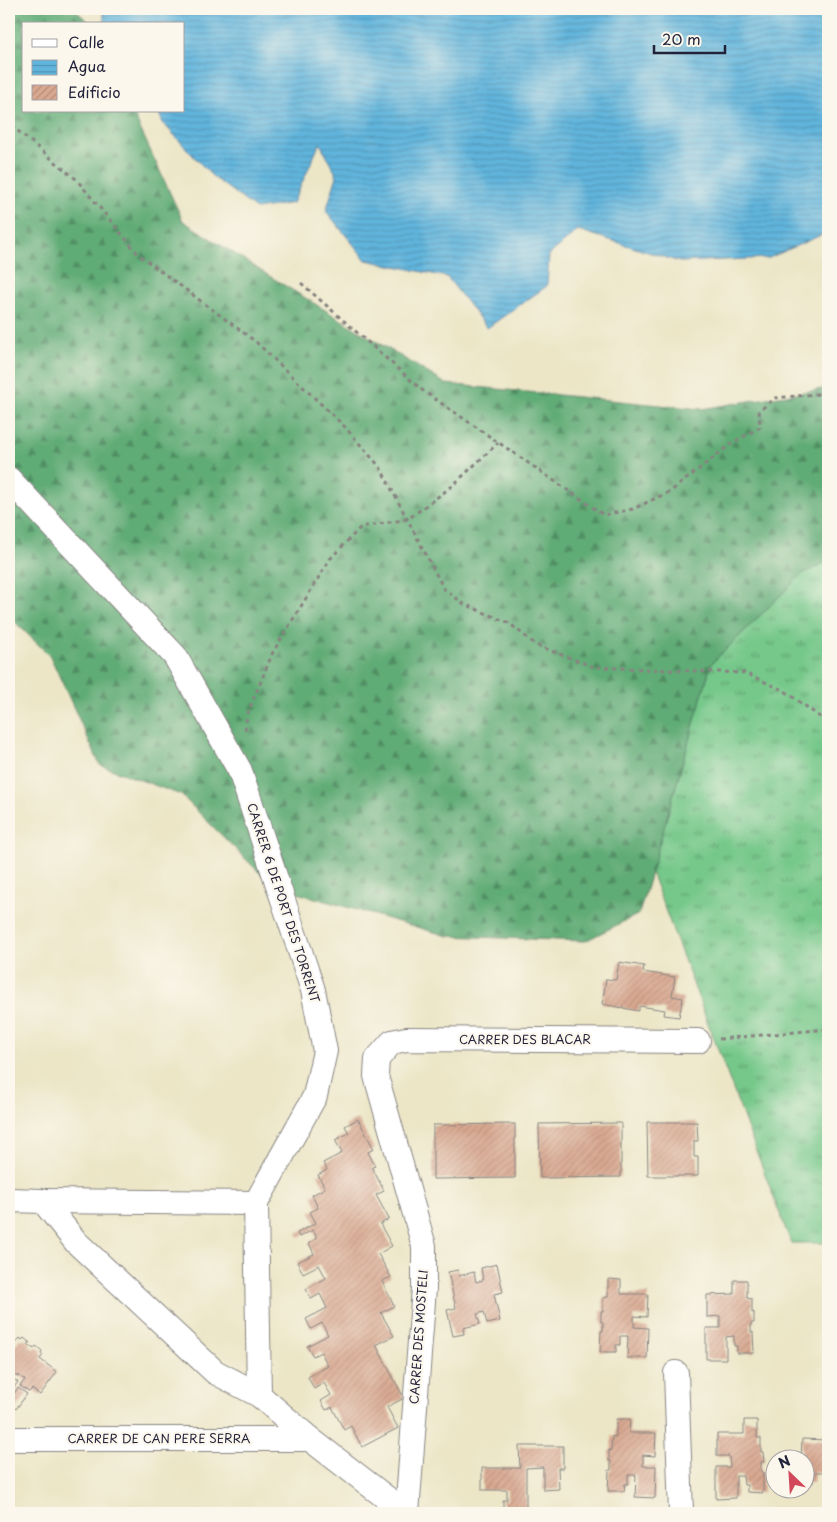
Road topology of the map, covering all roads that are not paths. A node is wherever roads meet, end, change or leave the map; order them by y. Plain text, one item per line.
1 (9, 479) edge
2 (698, 1040) road end
3 (376, 1076) joint
4 (9, 1200) edge
5 (43, 1201) junction
6 (256, 1203) junction
7 (676, 1373) dead end
8 (259, 1395) junction
9 (9, 1439) edge
10 (310, 1439) junction
11 (406, 1513) edge
12 (681, 1513) edge

1 - 6 street, CARRER 6 DE PORT DES TORRENT
2 - 3 street, CARRER DES BLACAR
3 - 11 street, CARRER DES MOSTELI
4 - 5 street
5 - 6 street
5 - 8 street
6 - 8 street, CARRER 6 DE PORT DES TORRENT
7 - 12 street
8 - 10 street
9 - 10 street, CARRER DE CAN PERE SERRA
10 - 11 street

